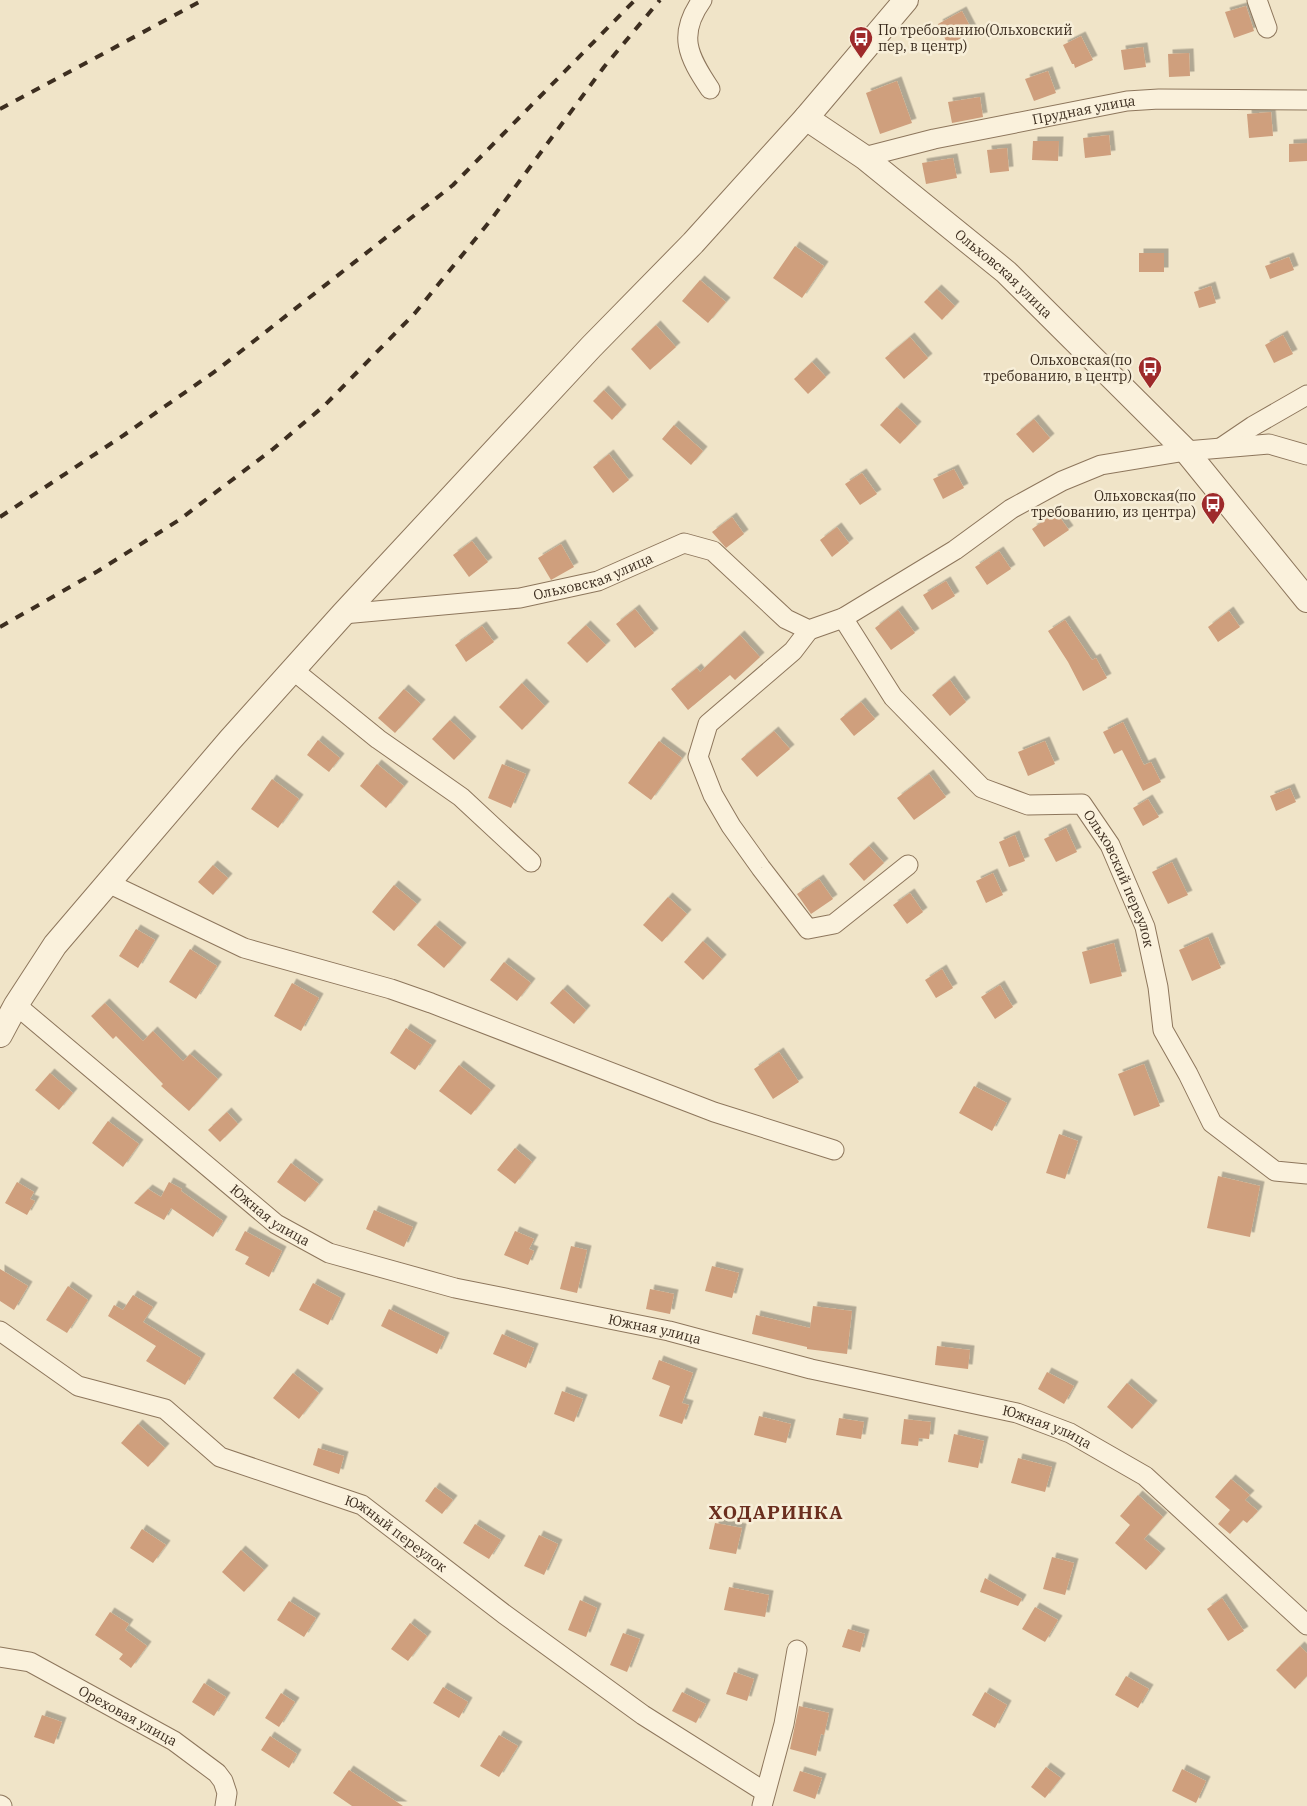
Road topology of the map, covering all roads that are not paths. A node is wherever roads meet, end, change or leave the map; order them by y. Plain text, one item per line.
1 (702, 0) edge
2 (906, 0) edge
3 (1257, 0) edge
4 (1267, 28) dead end
5 (710, 89) dead end
6 (1307, 100) edge
7 (806, 118) junction
8 (864, 157) junction
9 (1307, 395) edge
10 (1221, 448) junction
11 (1186, 451) junction
12 (1307, 455) edge
13 (1307, 600) edge
14 (343, 614) junction
15 (843, 618) junction
16 (808, 630) junction
17 (293, 670) junction
18 (531, 862) dead end
19 (908, 865) dead end
20 (108, 883) junction
21 (16, 1005) junction
22 (0, 1035) edge
23 (834, 1150) dead end
24 (1307, 1174) edge
25 (0, 1331) edge
26 (1307, 1625) edge
27 (797, 1650) dead end
28 (0, 1657) edge
29 (763, 1799) edge
30 (225, 1806) edge

1 - 5 street
2 - 7 street
3 - 4 street
6 - 8 street, Прудная улица
7 - 8 street, Ольховская улица
7 - 14 street
8 - 11 street, Ольховская улица
9 - 10 street
10 - 11 street
10 - 12 street
11 - 13 street, Ольховская улица
11 - 15 street
14 - 16 street, Ольховская улица
14 - 17 street
15 - 16 street
15 - 24 street, Ольховский переулок
16 - 19 street
17 - 18 street
17 - 20 street
20 - 21 street
20 - 23 street
21 - 22 street
21 - 26 street, Южная улица
25 - 29 street, Южный переулок
27 - 29 street
28 - 30 street, Ореховая улица

